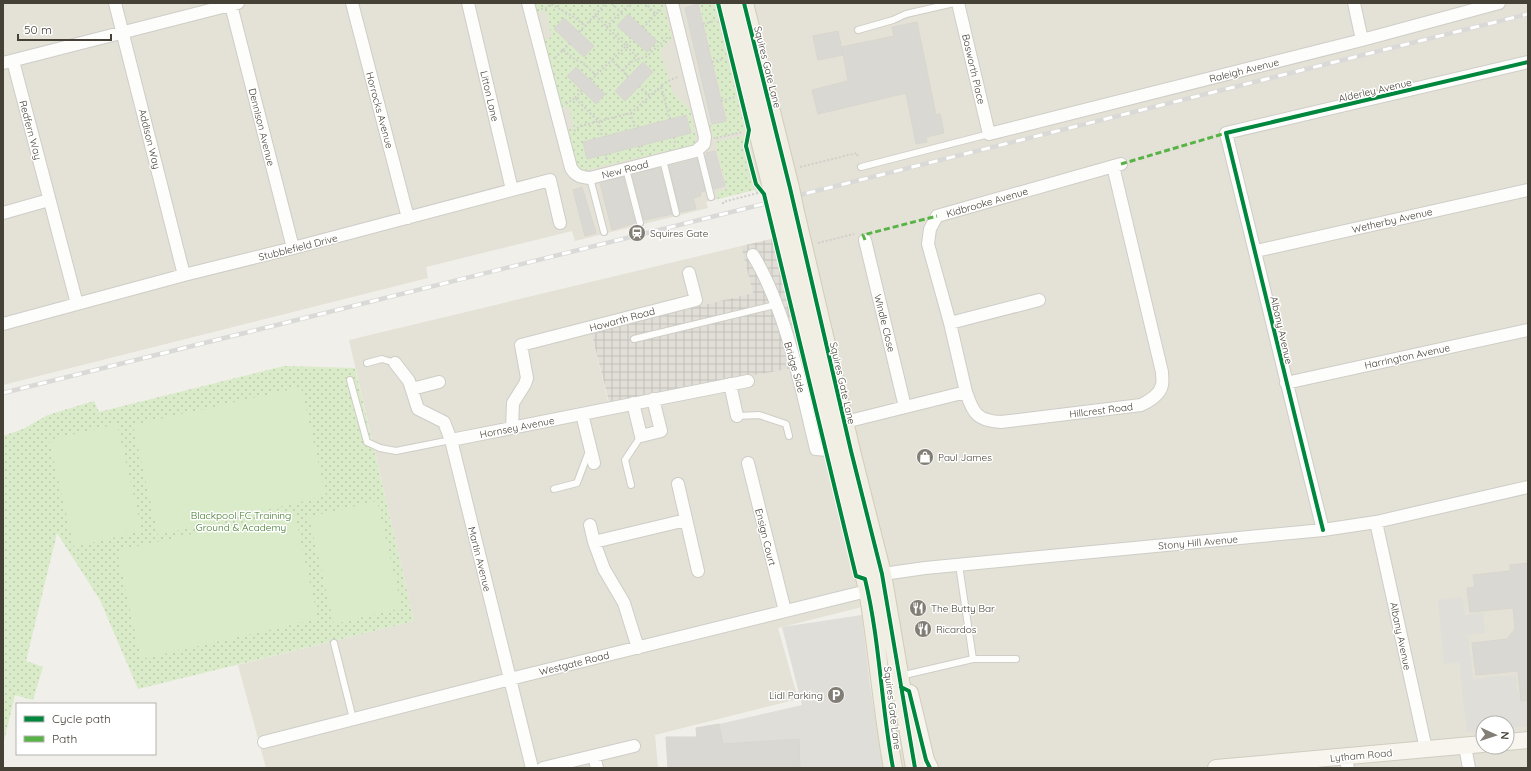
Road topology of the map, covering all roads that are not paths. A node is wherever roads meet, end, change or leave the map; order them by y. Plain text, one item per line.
1 (115, 3) edge
2 (352, 3) edge
3 (468, 3) edge
4 (726, 3) edge
5 (744, 3) edge
6 (954, 3) edge
7 (958, 3) edge
8 (1354, 3) edge
9 (1499, 3) edge
10 (235, 4) edge
11 (672, 5) edge
12 (529, 7) edge
13 (858, 30) dead end
14 (123, 32) junction
15 (1362, 40) junction
16 (8, 62) edge
17 (1528, 62) edge
18 (1226, 133) joint
19 (989, 134) junction
20 (699, 149) junction
21 (663, 160) junction
22 (1117, 165) joint
23 (861, 167) road end
24 (626, 169) junction
25 (590, 178) junction
26 (512, 190) junction
27 (1528, 190) edge
28 (769, 191) junction
29 (711, 197) dead end
30 (49, 200) junction
31 (3, 213) edge
32 (676, 213) dead end
33 (408, 218) junction
34 (560, 223) dead end
35 (640, 223) dead end
36 (604, 232) dead end
37 (865, 240) dead end
38 (293, 248) junction
39 (1256, 251) junction
40 (752, 255) dead end
41 (689, 273) dead end
42 (184, 275) junction
43 (1038, 300) dead end
44 (77, 304) junction
45 (775, 305) junction
46 (950, 323) junction
47 (3, 324) edge
48 (1528, 330) edge
49 (634, 339) dead end
50 (367, 363) dead end
51 (395, 363) joint
52 (350, 380) dead end
53 (748, 381) dead end
54 (439, 382) dead end
55 (1286, 383) junction
56 (730, 384) junction
57 (412, 389) junction
58 (966, 392) junction
59 (653, 399) junction
60 (633, 403) junction
61 (905, 407) junction
62 (582, 414) junction
63 (738, 416) joint
64 (836, 424) junction
65 (512, 428) junction
66 (641, 436) junction
67 (789, 436) dead end
68 (451, 440) junction
69 (590, 448) junction
70 (843, 451) junction
71 (594, 463) dead end
72 (748, 463) dead end
73 (678, 484) dead end
74 (631, 485) dead end
75 (1528, 487) edge
76 (554, 489) dead end
77 (686, 520) junction
78 (1376, 522) junction
79 (590, 525) dead end
80 (1323, 530) junction
81 (594, 542) junction
82 (959, 565) junction
83 (698, 570) dead end
84 (874, 582) junction
85 (785, 611) junction
86 (334, 643) dead end
87 (638, 648) junction
88 (972, 659) junction
89 (1016, 659) dead end
90 (510, 679) junction
91 (900, 682) junction
92 (353, 719) junction
93 (1528, 740) edge
94 (1515, 741) edge
95 (264, 742) dead end
96 (1475, 745) edge
97 (634, 746) dead end
98 (1465, 746) junction
99 (1426, 749) junction
100 (594, 756) junction
101 (1346, 762) edge
102 (532, 768) edge
103 (543, 768) edge
104 (597, 768) edge
105 (893, 768) edge
106 (916, 768) edge
107 (930, 768) edge
108 (1216, 768) edge
109 (1469, 768) edge

1 - 14 street, Addison Way
2 - 33 street, Horrocks Avenue
3 - 26 street, Litton Lane
4 - 28 main road, Squires Gate Lane
5 - 28 main road, Squires Gate Lane
6 - 13 lane
7 - 19 street, Bosworth Place
8 - 15 street
9 - 15 street, Raleigh Avenue
10 - 14 street
10 - 38 street, Dennison Avenue
11 - 20 street
12 - 25 street, New Road
14 - 16 street
14 - 42 street, Addison Way
15 - 19 street, Raleigh Avenue
16 - 30 street, Redfern Way
17 - 18 street, Alderley Avenue
18 - 39 street, Albany Avenue
19 - 23 lane
20 - 21 street, New Road
20 - 29 lane
21 - 24 street, New Road
21 - 32 lane
22 - 46 street, Kidbrooke Avenue
22 - 58 street, Hillcrest Road
24 - 25 street, New Road
24 - 35 lane
25 - 36 lane
26 - 33 street, Stubblefield Drive
26 - 34 street, Stubblefield Drive
27 - 39 street, Wetherby Avenue
28 - 64 main road, Squires Gate Lane, bridge
30 - 31 street
30 - 44 street, Redfern Way
33 - 38 street, Stubblefield Drive
37 - 61 street, Windle Close
38 - 42 street, Stubblefield Drive
39 - 55 street, Albany Avenue
40 - 45 street, Bridge Side
41 - 65 street, Howarth Road
42 - 44 street, Stubblefield Drive
43 - 46 street
44 - 47 street, Stubblefield Drive
45 - 49 lane
45 - 70 street, Bridge Side
46 - 58 street, Kidbrooke Avenue
48 - 55 street, Harrington Avenue
50 - 51 lane
51 - 57 street, Martin Avenue
52 - 68 lane
53 - 56 street, Hornsey Avenue
54 - 57 street
55 - 80 street, Albany Avenue
56 - 59 street, Hornsey Avenue
56 - 63 street
57 - 68 street, Martin Avenue
58 - 61 street
59 - 60 street, Hornsey Avenue
59 - 66 street
60 - 62 street, Hornsey Avenue
60 - 66 street
61 - 64 street
62 - 65 street, Hornsey Avenue
62 - 69 street
63 - 67 lane
64 - 70 main road, Squires Gate Lane
65 - 68 street, Hornsey Avenue
66 - 74 lane
68 - 90 street, Martin Avenue
69 - 71 street
69 - 76 lane
70 - 84 main road, Squires Gate Lane
72 - 85 street, Ensign Court
73 - 77 street
75 - 78 street, Stony Hill Avenue
77 - 81 street
77 - 83 street
78 - 80 street, Stony Hill Avenue
78 - 99 street, Albany Avenue
79 - 81 street
80 - 82 street, Stony Hill Avenue
81 - 87 street
82 - 84 street, Stony Hill Avenue
82 - 88 lane
84 - 85 street, Westgate Road
84 - 91 main road, Squires Gate Lane
84 - 105 main road, Squires Gate Lane
85 - 87 street, Westgate Road
86 - 92 lane
87 - 90 street, Westgate Road
88 - 89 lane
88 - 91 lane
90 - 92 street, Westgate Road
90 - 102 street, Martin Avenue
91 - 106 main road, Squires Gate Lane
91 - 107 main road
92 - 95 street, Westgate Road
93 - 94 main road
96 - 98 main road, Lytham Road
97 - 100 street
98 - 99 main road, Lytham Road
98 - 109 street
99 - 101 main road, Lytham Road
100 - 103 street
100 - 104 street
101 - 108 main road, Lytham Road

